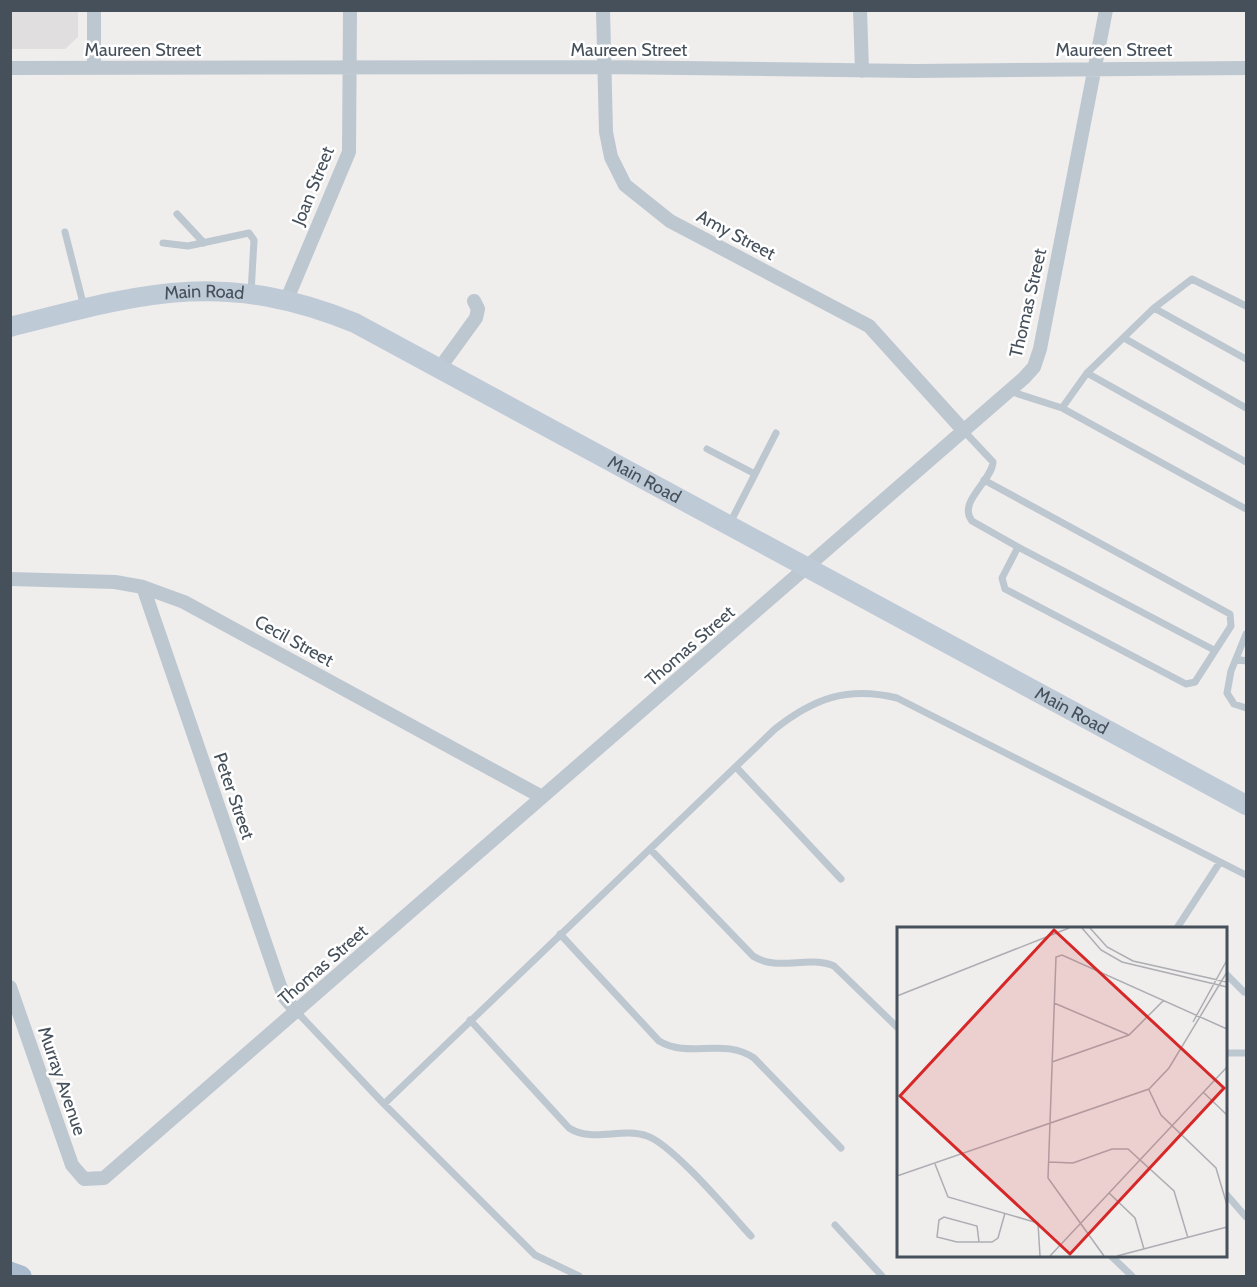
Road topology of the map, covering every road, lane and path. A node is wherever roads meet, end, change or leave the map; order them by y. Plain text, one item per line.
1 (94, 10) edge
2 (350, 10) edge
3 (603, 10) edge
4 (860, 10) edge
5 (1106, 10) edge
6 (603, 67) junction
7 (10, 68) edge
8 (94, 68) junction
9 (1095, 68) junction
10 (1246, 68) edge
11 (350, 69) junction
12 (862, 71) junction
13 (177, 214) dead end
14 (64, 232) dead end
15 (163, 243) dead end
16 (204, 243) junction
17 (251, 294) junction
18 (287, 299) junction
19 (474, 301) dead end
20 (1246, 306) edge
21 (84, 307) junction
22 (1154, 308) junction
23 (10, 327) edge
24 (1124, 338) junction
25 (1246, 359) edge
26 (440, 369) junction
27 (1087, 373) junction
28 (1009, 391) junction
29 (1062, 408) junction
30 (1246, 408) edge
31 (963, 430) junction
32 (776, 433) dead end
33 (706, 449) dead end
34 (1246, 462) edge
35 (755, 474) junction
36 (984, 480) junction
37 (1246, 509) edge
38 (729, 526) junction
39 (1018, 547) junction
40 (807, 568) junction
41 (10, 579) edge
42 (143, 588) junction
43 (1246, 634) edge
44 (1214, 650) junction
45 (1236, 659) junction
46 (1246, 661) edge
47 (1246, 708) edge
48 (736, 767) junction
49 (542, 797) junction
50 (1246, 805) edge
51 (651, 850) junction
52 (1220, 862) junction
53 (1246, 875) edge
54 (842, 879) dead end
55 (1179, 927) edge
56 (560, 933) junction
57 (1227, 975) edge
58 (10, 987) edge
59 (1244, 992) dead end
60 (297, 1012) junction
61 (470, 1020) junction
62 (897, 1027) edge
63 (1227, 1053) edge
64 (1246, 1053) edge
65 (384, 1104) junction
66 (842, 1148) dead end
67 (89, 1180) joint
68 (1227, 1195) edge
69 (1246, 1217) edge
70 (835, 1225) dead end
71 (751, 1236) dead end
72 (1112, 1257) edge
73 (10, 1272) edge
74 (21, 1276) edge
75 (579, 1276) edge
76 (882, 1276) edge
77 (1132, 1276) edge

1 - 8 street
2 - 11 street, Joan Street
3 - 6 street, Amy Street
4 - 12 street
5 - 9 street, Thomas Street
6 - 11 street, Maureen Street
6 - 12 street, Maureen Street
6 - 31 street, Amy Street
7 - 8 street, Maureen Street
8 - 11 street, Maureen Street
9 - 10 street, Maureen Street
9 - 12 street, Maureen Street
9 - 28 street, Thomas Street
11 - 18 street, Joan Street
13 - 16 lane
14 - 21 lane
15 - 16 lane
16 - 17 lane
17 - 18 main road, Main Road
17 - 21 main road, Main Road
18 - 26 main road, Main Road
19 - 26 street
20 - 22 lane
21 - 23 main road, Main Road
22 - 24 lane
22 - 25 lane
24 - 27 lane
24 - 30 lane
26 - 38 main road, Main Road
27 - 29 lane
27 - 34 lane
28 - 29 lane
28 - 31 street, Thomas Street
29 - 37 lane
31 - 36 lane
31 - 40 street, Thomas Street
32 - 35 lane
33 - 35 lane
35 - 38 lane
36 - 39 lane
36 - 44 lane
38 - 40 main road, Main Road
39 - 44 lane
39 - 44 lane
40 - 49 street, Thomas Street
40 - 50 main road, Main Road
41 - 42 street, Cecil Street
42 - 49 street, Cecil Street
42 - 60 street, Peter Street
43 - 45 lane
45 - 46 lane
45 - 47 lane
48 - 51 lane
48 - 52 lane
48 - 54 lane
49 - 60 street, Thomas Street
51 - 56 lane
51 - 62 lane
52 - 53 lane
52 - 55 lane
56 - 61 lane
56 - 66 lane
57 - 59 lane
58 - 67 street, Murray Avenue
60 - 65 lane
60 - 67 street, Thomas Street
61 - 65 lane
61 - 71 lane
63 - 64 lane
65 - 75 lane
68 - 69 lane
70 - 76 lane
72 - 77 lane
73 - 74 main road

